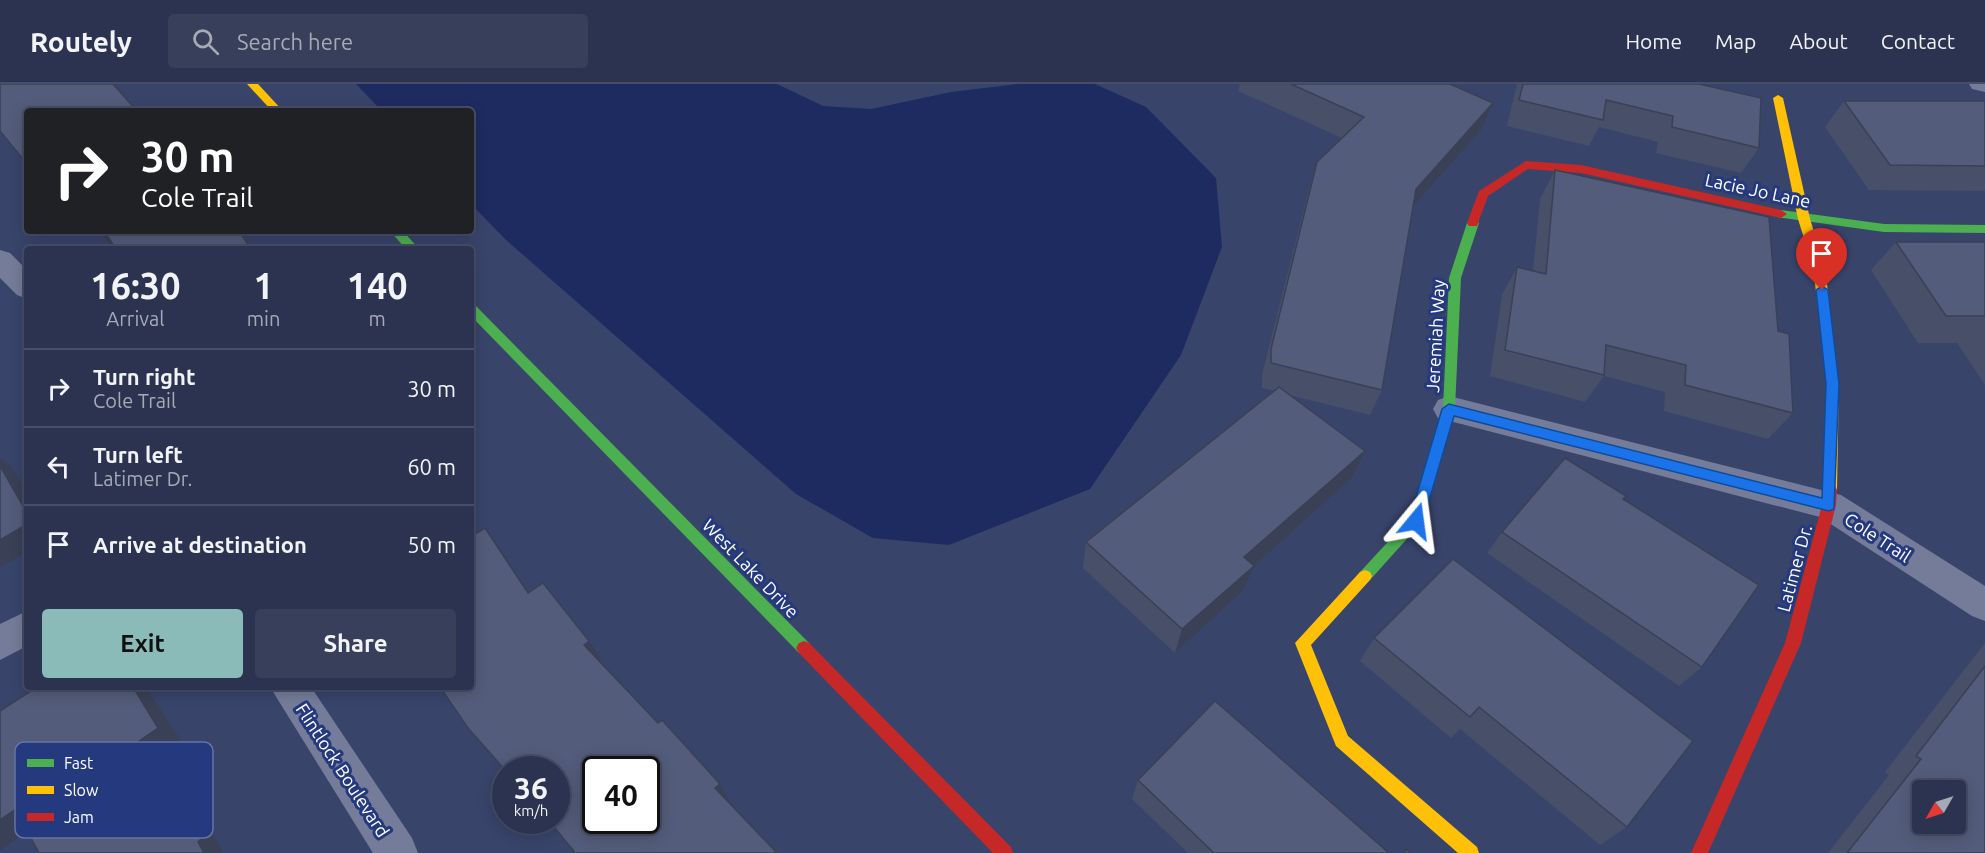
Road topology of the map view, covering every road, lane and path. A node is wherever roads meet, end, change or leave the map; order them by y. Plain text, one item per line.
1 (252, 84) edge
2 (1778, 98) dead end
3 (275, 108) edge
4 (1526, 165) joint
5 (1804, 219) junction
6 (1985, 229) edge
7 (399, 234) edge
8 (410, 246) edge
9 (0, 260) edge
10 (24, 285) edge
11 (474, 311) edge
12 (1449, 409) junction
13 (1829, 505) junction
14 (1985, 605) edge
15 (24, 629) edge
16 (0, 643) edge
17 (290, 690) edge
18 (397, 853) edge
19 (1005, 853) edge
20 (1471, 853) edge
21 (1699, 853) edge

1 - 3 street
2 - 5 street, Latimer Dr.
4 - 5 street, Lacie Jo Lane
4 - 12 street, Jeremiah Way
5 - 6 street, Lacie Jo Lane
5 - 13 street, Latimer Dr.
7 - 8 street
9 - 10 street
11 - 19 street, West Lake Drive
12 - 13 street, Cole Trail
12 - 20 street, Jeremiah Way
13 - 14 street, Cole Trail
13 - 21 street, Latimer Dr.
15 - 16 street
17 - 18 street, Flintlock Boulevard

